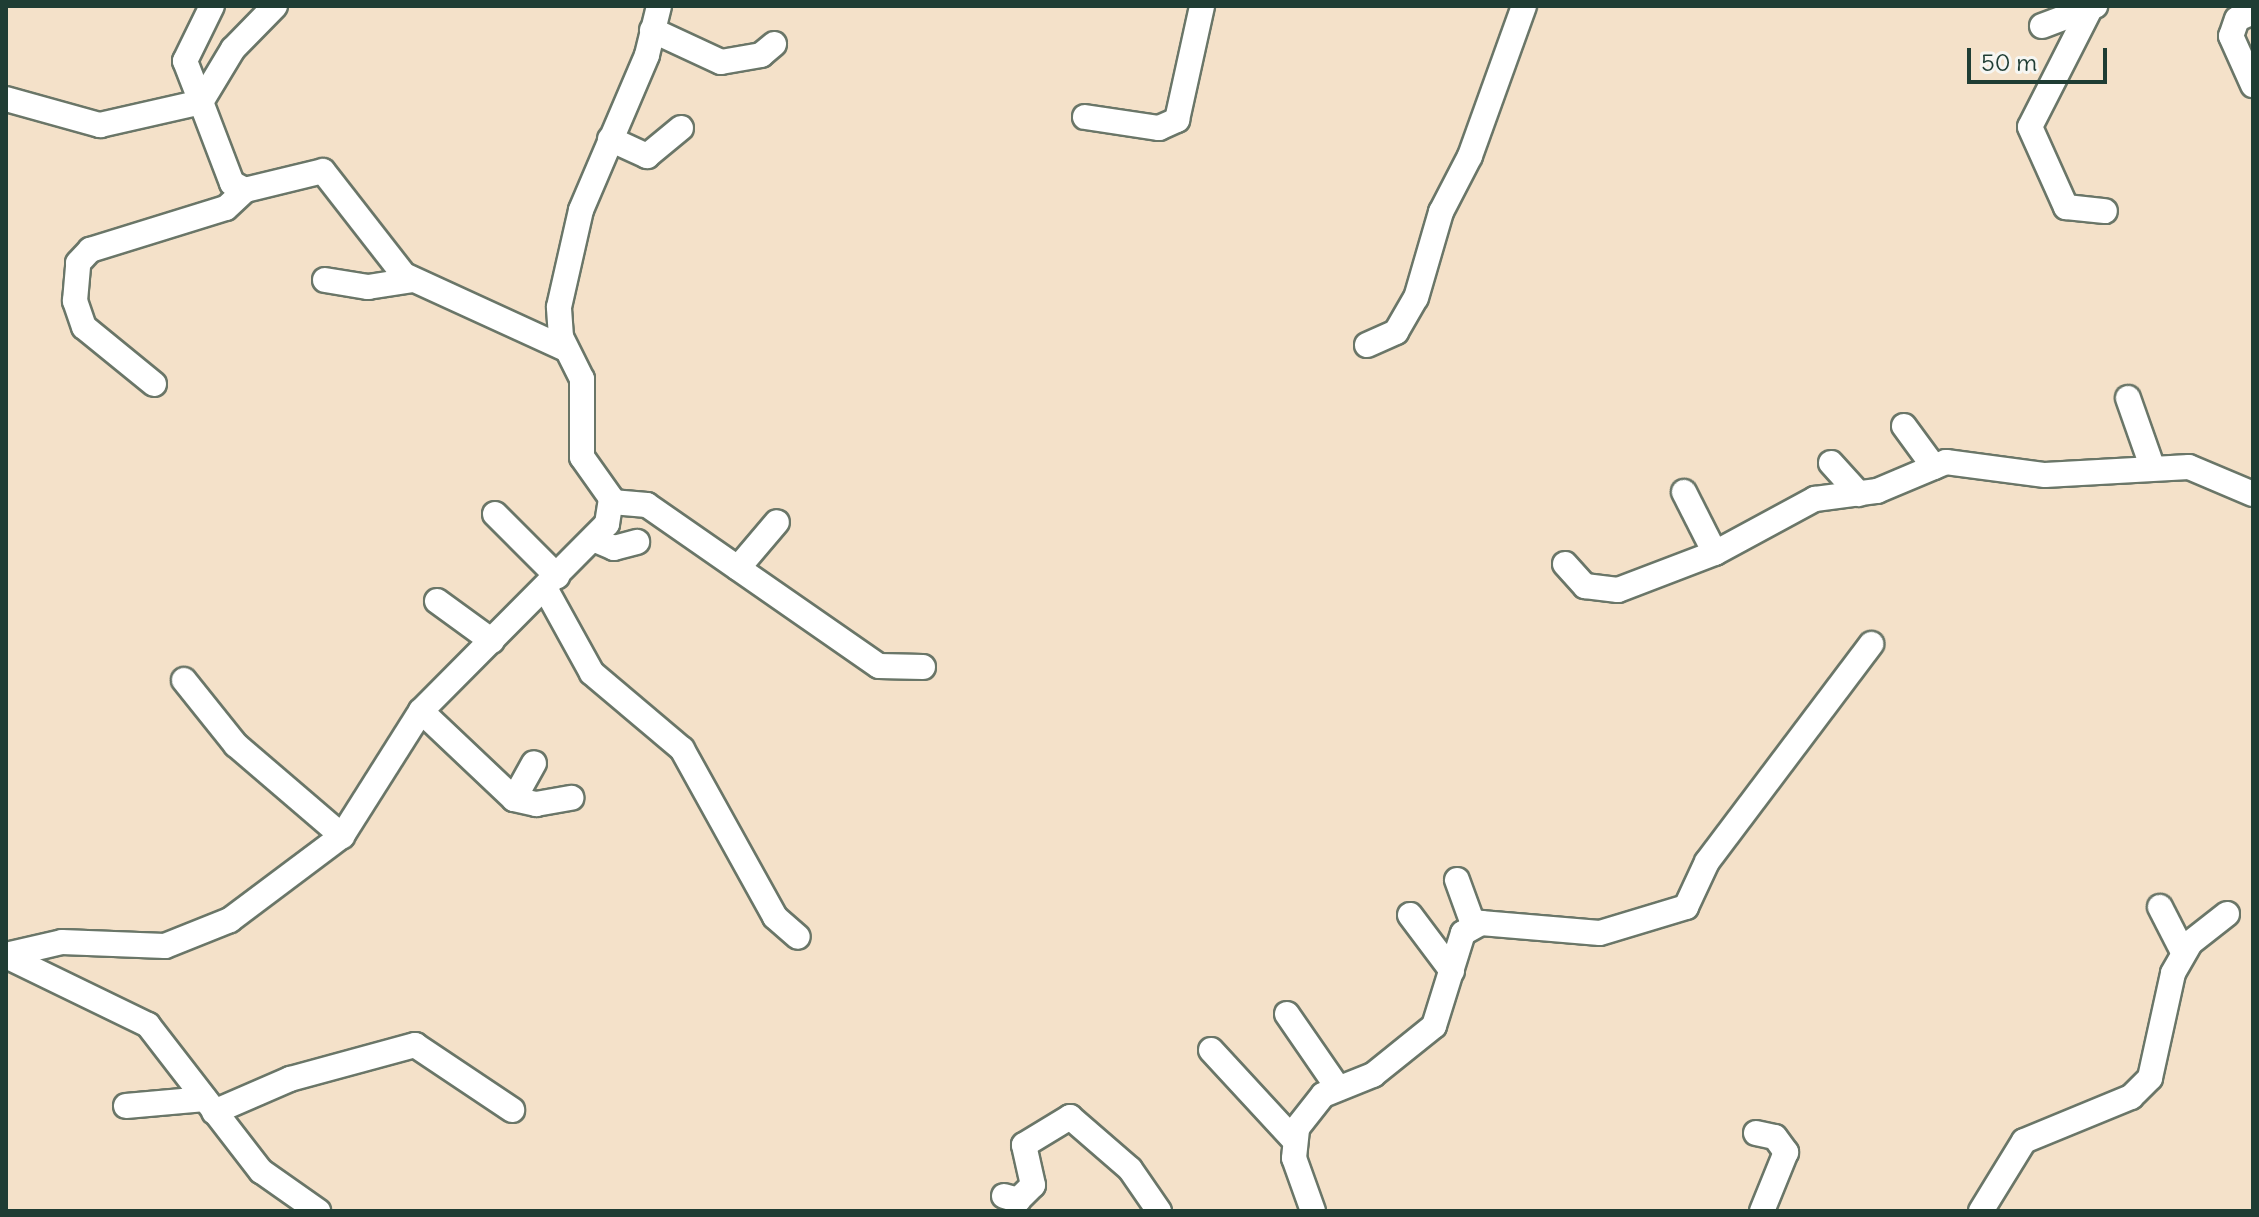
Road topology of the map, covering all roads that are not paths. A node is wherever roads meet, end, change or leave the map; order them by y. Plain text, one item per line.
1 (212, 6) edge
2 (275, 6) edge
3 (659, 6) edge
4 (1202, 6) edge
5 (1524, 6) edge
6 (2093, 8) edge
7 (2253, 12) edge
8 (2042, 26) dead end
9 (652, 30) junction
10 (774, 44) dead end
11 (2253, 85) edge
12 (6, 99) edge
13 (201, 102) junction
14 (1085, 117) dead end
15 (681, 128) dead end
16 (610, 139) junction
17 (245, 190) junction
18 (2105, 211) dead end
19 (325, 280) dead end
20 (413, 280) junction
21 (1367, 345) dead end
22 (566, 349) junction
23 (154, 384) dead end
24 (2128, 398) dead end
25 (1904, 426) dead end
26 (1831, 463) dead end
27 (2152, 466) junction
28 (1934, 467) junction
29 (1684, 492) dead end
30 (1859, 494) junction
31 (2253, 494) edge
32 (612, 502) junction
33 (495, 514) dead end
34 (777, 522) dead end
35 (593, 539) junction
36 (637, 542) dead end
37 (1715, 553) junction
38 (1565, 564) dead end
39 (738, 568) junction
40 (551, 582) junction
41 (437, 601) dead end
42 (492, 641) junction
43 (1871, 644) dead end
44 (923, 667) dead end
45 (184, 680) dead end
46 (421, 711) junction
47 (534, 763) dead end
48 (571, 798) dead end
49 (514, 799) junction
50 (342, 836) junction
51 (1457, 880) dead end
52 (2160, 907) dead end
53 (2227, 914) dead end
54 (1410, 915) dead end
55 (1473, 924) junction
56 (798, 937) dead end
57 (2183, 952) junction
58 (6, 956) edge
59 (1452, 971) junction
60 (1287, 1014) dead end
61 (1211, 1050) dead end
62 (1338, 1088) junction
63 (126, 1106) dead end
64 (210, 1106) junction
65 (512, 1110) dead end
66 (1756, 1133) dead end
67 (1294, 1140) junction
68 (1004, 1196) dead end
69 (318, 1211) edge
70 (1159, 1211) edge
71 (1313, 1211) edge
72 (1762, 1211) edge
73 (1981, 1211) edge

1 - 13 street
2 - 13 street
3 - 9 street
4 - 14 street
5 - 21 street
6 - 8 street
6 - 18 street
7 - 11 street
9 - 10 street
9 - 16 street
12 - 13 street
13 - 17 street
15 - 16 street
16 - 22 street
17 - 20 street
17 - 23 street
19 - 20 street
20 - 22 street
22 - 32 street
24 - 27 street
25 - 28 street
26 - 30 street
27 - 28 street
27 - 31 street
28 - 30 street
29 - 37 street
30 - 37 street
32 - 35 street
32 - 39 street
33 - 40 street
34 - 39 street
35 - 36 street
35 - 40 street
37 - 38 street
39 - 44 street
40 - 42 street
40 - 56 street
41 - 42 street
42 - 46 street
43 - 55 street
45 - 50 street
46 - 49 street
46 - 50 street
47 - 49 street
48 - 49 street
50 - 58 street
51 - 55 street
52 - 57 street
53 - 57 street
54 - 59 street
55 - 59 street
57 - 73 street
58 - 64 street
59 - 62 street
60 - 62 street
61 - 67 street
62 - 67 street
63 - 64 street
64 - 65 street
64 - 69 street
66 - 72 street
67 - 71 street
68 - 70 street

